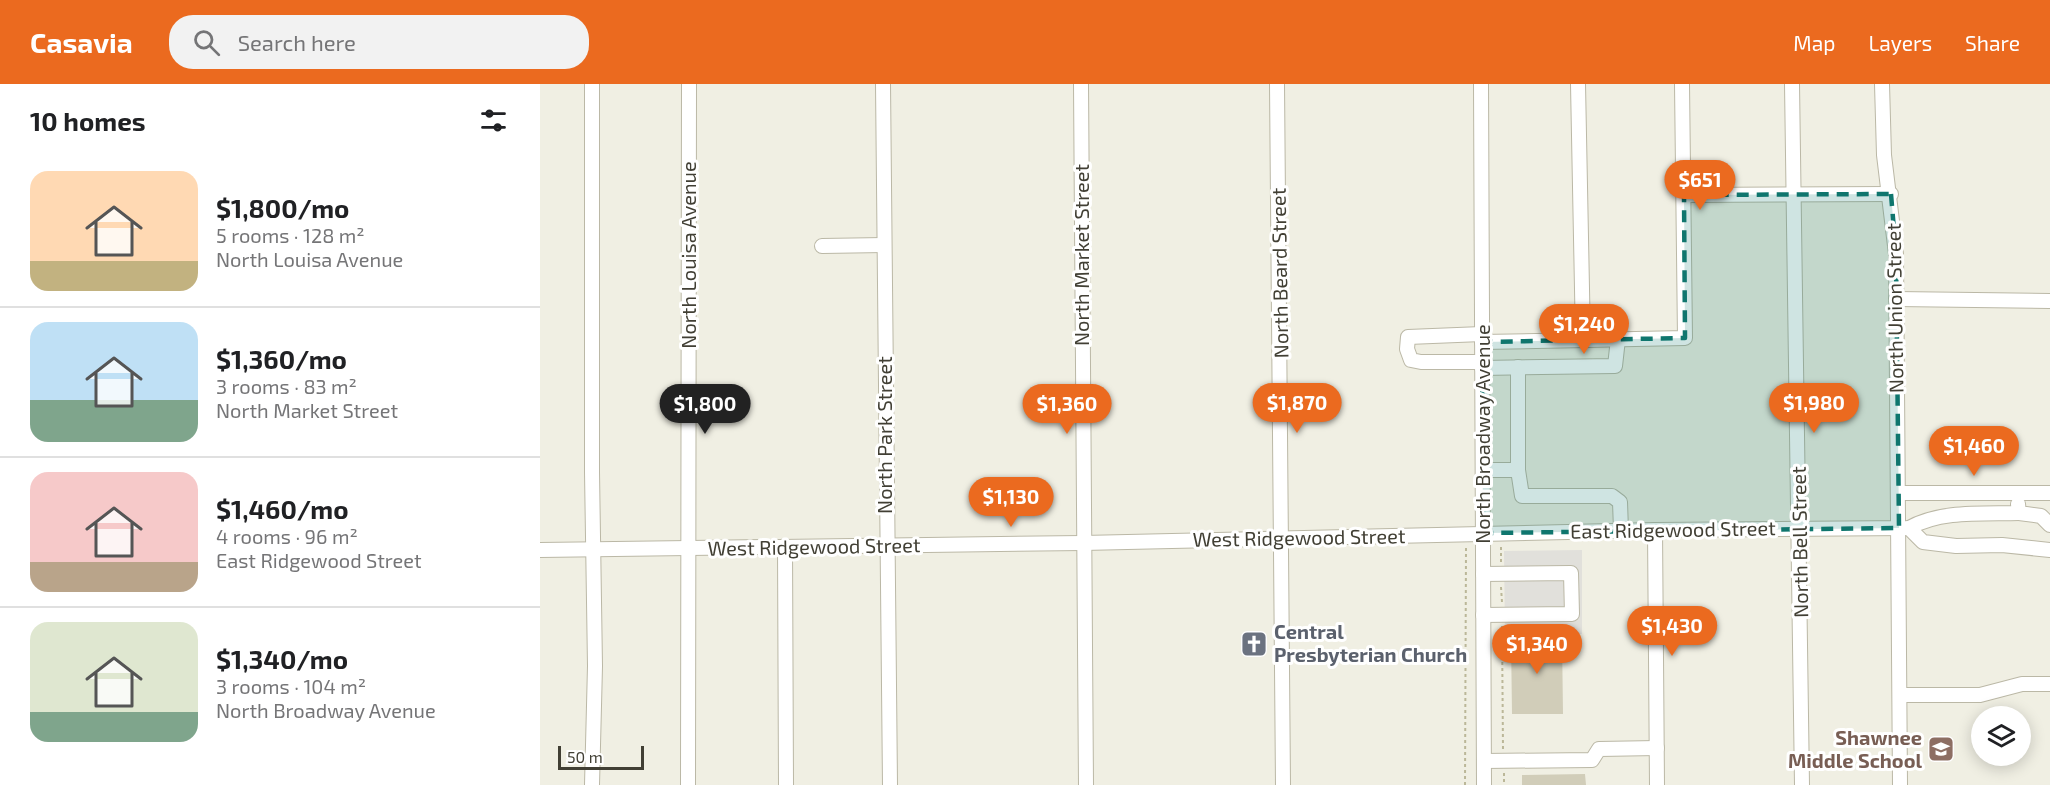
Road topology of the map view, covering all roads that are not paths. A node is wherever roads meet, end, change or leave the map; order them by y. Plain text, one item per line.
1 (592, 84) edge
2 (688, 84) edge
3 (883, 84) edge
4 (1081, 84) edge
5 (1278, 84) edge
6 (1481, 84) edge
7 (1578, 84) edge
8 (1682, 84) edge
9 (1792, 84) edge
10 (1882, 84) edge
11 (1794, 194) junction
12 (1891, 194) junction
13 (1684, 195) junction
14 (884, 245) junction
15 (822, 246) dead end
16 (1896, 299) junction
17 (2050, 301) edge
18 (1482, 338) junction
19 (1618, 339) junction
20 (1583, 340) junction
21 (1482, 365) junction
22 (1518, 367) junction
23 (1483, 470) junction
24 (1518, 470) junction
25 (1898, 493) junction
26 (2018, 493) junction
27 (2050, 494) edge
28 (2019, 513) junction
29 (2050, 525) edge
30 (1800, 528) junction
31 (1904, 528) junction
32 (1621, 530) junction
33 (1656, 530) junction
34 (1483, 533) junction
35 (1283, 537) junction
36 (1083, 543) junction
37 (785, 546) junction
38 (886, 546) junction
39 (690, 548) junction
40 (593, 549) junction
41 (540, 550) edge
42 (2050, 550) edge
43 (1483, 574) junction
44 (1484, 615) junction
45 (2050, 684) edge
46 (1900, 695) junction
47 (1657, 748) junction
48 (1484, 761) junction
49 (592, 785) edge
50 (688, 785) edge
51 (786, 785) edge
52 (890, 785) edge
53 (1086, 785) edge
54 (1283, 785) edge
55 (1484, 785) edge
56 (1657, 785) edge
57 (1802, 785) edge
58 (1900, 785) edge

1 - 40 street
2 - 39 street, North Louisa Avenue
3 - 14 street, North Park Street
4 - 36 street, North Market Street
5 - 35 street, North Beard Street
6 - 18 street, North Broadway Avenue
7 - 20 street
8 - 13 street
9 - 11 street, North Bell Street
10 - 12 street, North Union Street
11 - 12 street
11 - 13 street
11 - 30 street, North Bell Street
12 - 16 street, North Union Street
13 - 19 street
14 - 15 street
14 - 38 street, North Park Street
16 - 17 street
16 - 25 street, North Union Street
18 - 20 street
18 - 21 street, North Broadway Avenue
18 - 21 street
19 - 20 street
19 - 22 street
21 - 22 street
21 - 23 street, North Broadway Avenue
22 - 24 street
23 - 24 street
23 - 34 street, North Broadway Avenue
24 - 32 street
25 - 26 street
25 - 31 street, North Union Street
26 - 27 street
26 - 28 street
28 - 29 street
28 - 31 street
30 - 31 street, East Ridgewood Street
30 - 33 street, East Ridgewood Street
30 - 57 street, North Bell Street
31 - 42 street
31 - 46 street, North Union Street
32 - 33 street, East Ridgewood Street
32 - 34 street, East Ridgewood Street
33 - 47 street
34 - 35 street, West Ridgewood Street
34 - 43 street, North Broadway Avenue
35 - 36 street, West Ridgewood Street
35 - 54 street, North Beard Street
36 - 38 street, West Ridgewood Street
36 - 53 street, North Market Street
37 - 38 street, West Ridgewood Street
37 - 39 street, West Ridgewood Street
37 - 51 street
38 - 52 street, North Park Street
39 - 40 street, West Ridgewood Street
39 - 50 street, North Louisa Avenue
40 - 41 street, West Ridgewood Street
40 - 49 street
43 - 44 street, North Broadway Avenue
43 - 44 street
44 - 48 street, North Broadway Avenue
45 - 46 street
46 - 58 street, North Union Street
47 - 48 street
47 - 56 street
48 - 55 street, North Broadway Avenue

